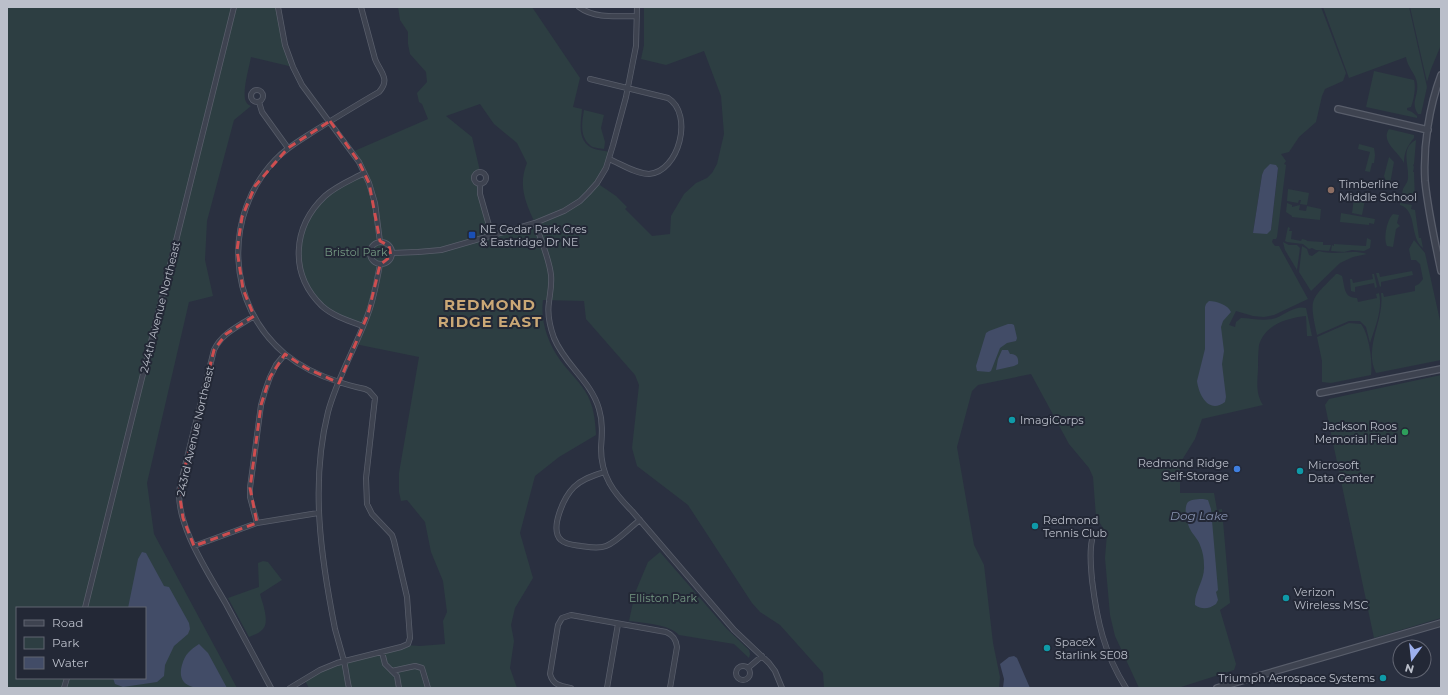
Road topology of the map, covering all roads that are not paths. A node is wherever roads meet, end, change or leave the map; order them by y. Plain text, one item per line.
1 (234, 7) edge
2 (278, 7) edge
3 (361, 7) edge
4 (579, 7) edge
5 (637, 7) edge
6 (636, 16) junction
7 (1441, 75) edge
8 (590, 79) dead end
9 (628, 88) junction
10 (259, 102) dead end
11 (1338, 109) dead end
12 (330, 121) junction
13 (1428, 130) junction
14 (288, 148) junction
15 (609, 159) junction
16 (364, 173) junction
17 (480, 184) dead end
18 (535, 223) junction
19 (492, 236) junction
20 (380, 242) junction
21 (392, 253) junction
22 (380, 264) junction
23 (1441, 272) edge
24 (254, 316) junction
25 (363, 326) junction
26 (285, 354) junction
27 (1441, 369) edge
28 (339, 382) junction
29 (1320, 393) dead end
30 (604, 472) junction
31 (318, 513) junction
32 (640, 520) junction
33 (257, 523) junction
34 (1092, 540) dead end
35 (194, 546) junction
36 (85, 607) edge
37 (1441, 623) edge
38 (618, 624) junction
39 (382, 652) junction
40 (762, 656) junction
41 (344, 661) junction
42 (748, 668) dead end
43 (392, 671) junction
44 (271, 688) edge
45 (290, 688) edge
46 (348, 688) edge
47 (399, 688) edge
48 (428, 688) edge
49 (571, 688) edge
50 (607, 688) edge
51 (670, 688) edge
52 (782, 688) edge
53 (1126, 688) edge
54 (1217, 688) edge

1 - 36 street, 244th Avenue Northeast
2 - 12 street
3 - 12 street
4 - 6 street
5 - 6 street
6 - 9 street
7 - 13 street
8 - 9 street
9 - 15 street
9 - 15 street
10 - 14 street
11 - 13 street
12 - 14 street
12 - 16 street
13 - 23 street
14 - 24 street
15 - 18 street
16 - 20 street
16 - 25 street
17 - 19 street
18 - 19 street
18 - 30 street
19 - 21 street
20 - 21 street
20 - 22 street
21 - 22 street
22 - 25 street
24 - 26 street
24 - 35 street, 243rd Avenue Northeast
25 - 28 street
26 - 28 street
26 - 33 street
27 - 29 street
28 - 31 street
28 - 39 street
30 - 32 street
30 - 32 street
31 - 33 street
31 - 41 street
32 - 40 street
33 - 35 street
34 - 53 street
35 - 44 street, 243rd Avenue Northeast
37 - 54 street
38 - 49 street
38 - 50 street
38 - 51 street
39 - 41 street
39 - 43 street
40 - 42 street
40 - 52 street
41 - 45 street
41 - 46 street
43 - 47 street
43 - 48 street

